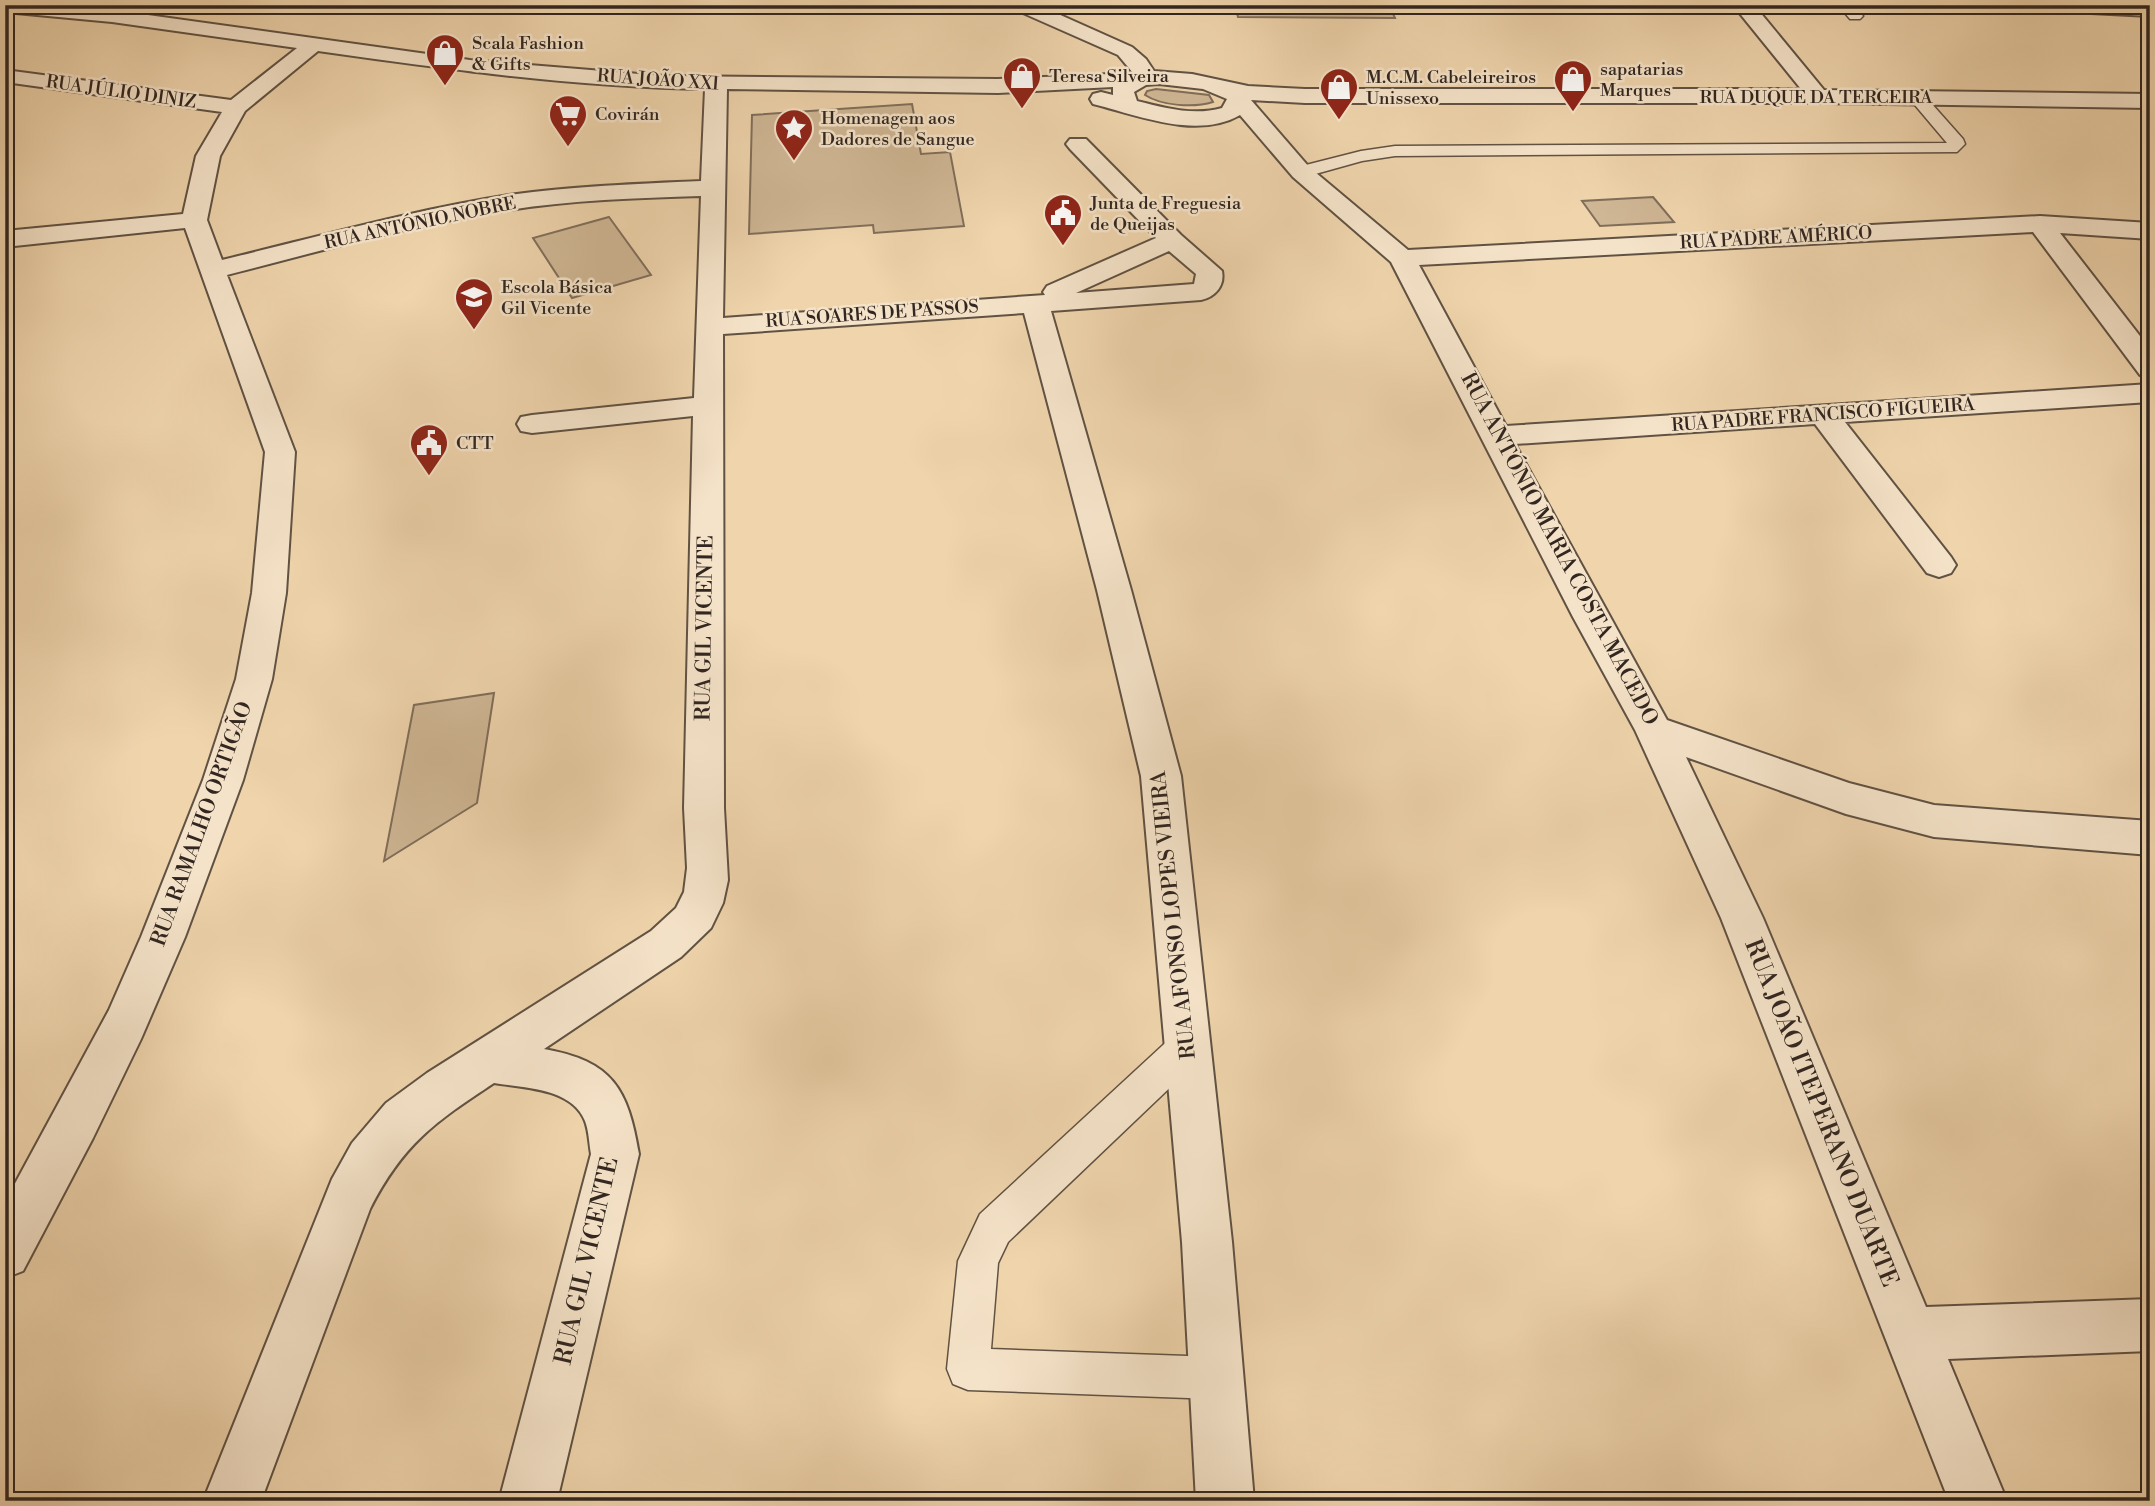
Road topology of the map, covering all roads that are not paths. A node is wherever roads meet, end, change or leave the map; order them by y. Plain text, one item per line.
1 (86, 5) edge
2 (1021, 5) edge
3 (1743, 5) edge
4 (2051, 5) edge
5 (5, 6) edge
6 (2150, 10) edge
7 (112, 16) junction
8 (313, 45) junction
9 (5, 76) edge
10 (1142, 79) junction
11 (716, 85) junction
12 (998, 86) junction
13 (1818, 96) junction
14 (1357, 97) junction
15 (1917, 98) junction
16 (1238, 101) junction
17 (2150, 101) edge
18 (1127, 104) junction
19 (236, 107) junction
20 (1180, 117) joint
21 (1078, 145) dead end
22 (1254, 149) dead end
23 (1301, 172) junction
24 (714, 188) junction
25 (194, 220) junction
26 (2040, 224) junction
27 (2150, 230) edge
28 (5, 239) edge
29 (1172, 240) junction
30 (1402, 258) junction
31 (214, 271) junction
32 (1035, 302) junction
33 (709, 327) junction
34 (2150, 369) edge
35 (2150, 393) edge
36 (708, 405) junction
37 (1824, 416) junction
38 (532, 424) dead end
39 (1497, 436) junction
40 (1939, 565) dead end
41 (1654, 730) junction
42 (2150, 838) edge
43 (1188, 1046) junction
44 (488, 1060) junction
45 (5, 1253) edge
46 (2150, 1325) edge
47 (1911, 1334) junction
48 (1216, 1378) junction
49 (232, 1501) edge
50 (528, 1501) edge
51 (1225, 1501) edge
52 (1978, 1501) edge

1 - 7 street, RUA JOÃO XXI
2 - 10 street
3 - 13 street
4 - 6 street
5 - 7 street, RUA JOÃO XXI
7 - 8 street, RUA JOÃO XXI
8 - 11 street, RUA JOÃO XXI
8 - 19 street
9 - 19 street, RUA JÚLIO DINIZ
10 - 12 street, RUA JOÃO XXI
10 - 16 street, RUA JOÃO XXI
10 - 18 street
11 - 12 street, RUA JOÃO XXI
11 - 24 street, RUA GIL VICENTE
12 - 18 street, RUA JOÃO XXI
13 - 14 street, RUA DUQUE DA TERCEIRA
13 - 15 street, RUA DUQUE DA TERCEIRA
14 - 16 street, RUA DUQUE DA TERCEIRA
14 - 16 street, RUA DUQUE DA TERCEIRA
15 - 17 street, RUA DUQUE DA TERCEIRA
15 - 23 lane
16 - 20 street, RUA DUQUE DA TERCEIRA
16 - 23 street, RUA ANTÓNIO MARIA COSTA MACEDO
18 - 20 street, RUA JOÃO XXI
19 - 25 street
21 - 29 street, RUA SOARES DE PASSOS
22 - 23 street, RUA ANTÓNIO MARIA COSTA MACEDO
23 - 30 street, RUA ANTÓNIO MARIA COSTA MACEDO
24 - 31 street, RUA ANTÓNIO NOBRE
24 - 33 street, RUA GIL VICENTE
25 - 28 street
25 - 31 street, RUA RAMALHO ORTIGÃO
26 - 27 street, RUA PADRE AMÉRICO
26 - 30 street, RUA PADRE AMÉRICO
26 - 34 street
29 - 32 street, RUA SOARES DE PASSOS
29 - 32 street, RUA SOARES DE PASSOS
30 - 39 street, RUA ANTÓNIO MARIA COSTA MACEDO
31 - 45 street, RUA RAMALHO ORTIGÃO
32 - 33 street, RUA SOARES DE PASSOS
32 - 43 street, RUA AFONSO LOPES VIEIRA
33 - 36 street, RUA GIL VICENTE
35 - 37 street, RUA PADRE FRANCISCO FIGUEIRA
36 - 38 street
36 - 44 street, RUA GIL VICENTE
37 - 39 street, RUA PADRE FRANCISCO FIGUEIRA
37 - 40 street
39 - 41 street, RUA ANTÓNIO MARIA COSTA MACEDO
41 - 42 street, RUA ANTÓNIO MARIA COSTA MACEDO
41 - 47 street, RUA JOÃO ITEPERANO DUARTE
43 - 48 street, RUA AFONSO LOPES VIEIRA
43 - 48 lane
44 - 49 street, RUA GIL VICENTE
44 - 50 street, RUA GIL VICENTE
46 - 47 street
47 - 52 street, RUA JOÃO ITEPERANO DUARTE
48 - 51 street, RUA AFONSO LOPES VIEIRA

